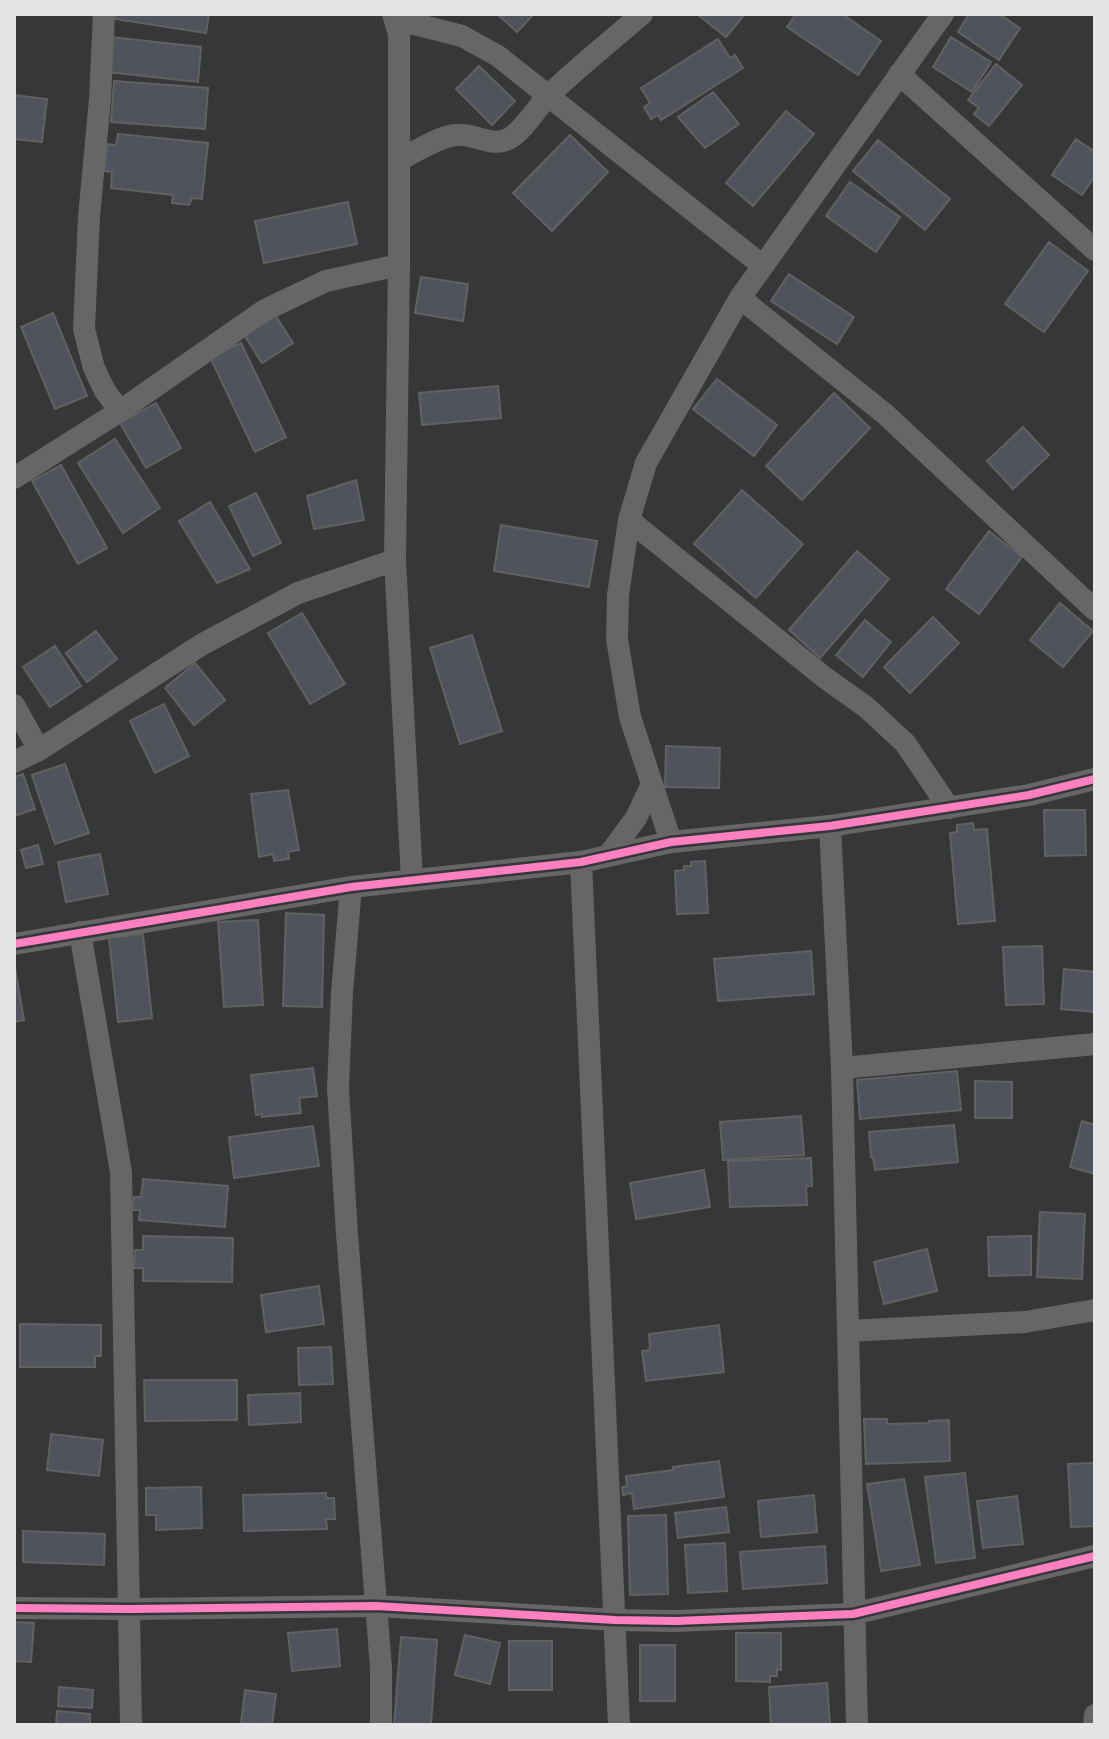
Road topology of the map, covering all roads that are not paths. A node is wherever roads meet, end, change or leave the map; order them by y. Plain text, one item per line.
1 (104, 14) edge
2 (642, 14) edge
3 (943, 14) edge
4 (394, 16) edge
5 (899, 74) junction
6 (548, 96) junction
7 (399, 160) junction
8 (1095, 250) edge
9 (399, 265) junction
10 (763, 266) junction
11 (740, 298) junction
12 (120, 411) junction
13 (14, 478) edge
14 (629, 520) junction
15 (395, 560) junction
16 (1095, 610) edge
17 (14, 705) edge
18 (39, 750) junction
19 (14, 762) edge
20 (1095, 779) edge
21 (652, 784) junction
22 (949, 808) junction
23 (830, 826) junction
24 (671, 842) junction
25 (608, 856) junction
26 (581, 862) junction
27 (412, 880) junction
28 (351, 887) junction
29 (80, 932) junction
30 (14, 944) edge
31 (1095, 1044) edge
32 (842, 1068) junction
33 (1095, 1310) edge
34 (848, 1331) junction
35 (1095, 1556) edge
36 (376, 1606) junction
37 (14, 1608) edge
38 (130, 1609) junction
39 (853, 1614) junction
40 (615, 1620) junction
41 (1095, 1715) edge
42 (131, 1725) edge
43 (381, 1725) edge
44 (619, 1725) edge
45 (857, 1725) edge
46 (1094, 1725) edge

1 - 12 street
2 - 6 street
3 - 5 street
4 - 6 street
4 - 7 street
5 - 8 street
5 - 10 street
6 - 7 street
6 - 10 street
7 - 9 street
9 - 12 street
9 - 15 street
10 - 11 street
11 - 14 street
11 - 16 street
12 - 13 street
14 - 21 street
14 - 22 street
15 - 18 street
15 - 27 street
17 - 18 street
18 - 19 street
20 - 22 street
21 - 24 street
21 - 25 street
22 - 23 street
23 - 24 street
23 - 32 street
24 - 25 street
25 - 26 street
26 - 27 street
26 - 40 street
27 - 28 street
28 - 29 street
28 - 36 street
29 - 30 street
29 - 38 street
31 - 32 street
32 - 34 street
33 - 34 street
34 - 39 street
35 - 39 street
36 - 38 street
36 - 40 street
36 - 43 street
37 - 38 street
38 - 42 street
39 - 40 street
39 - 45 street
40 - 44 street
41 - 46 street

